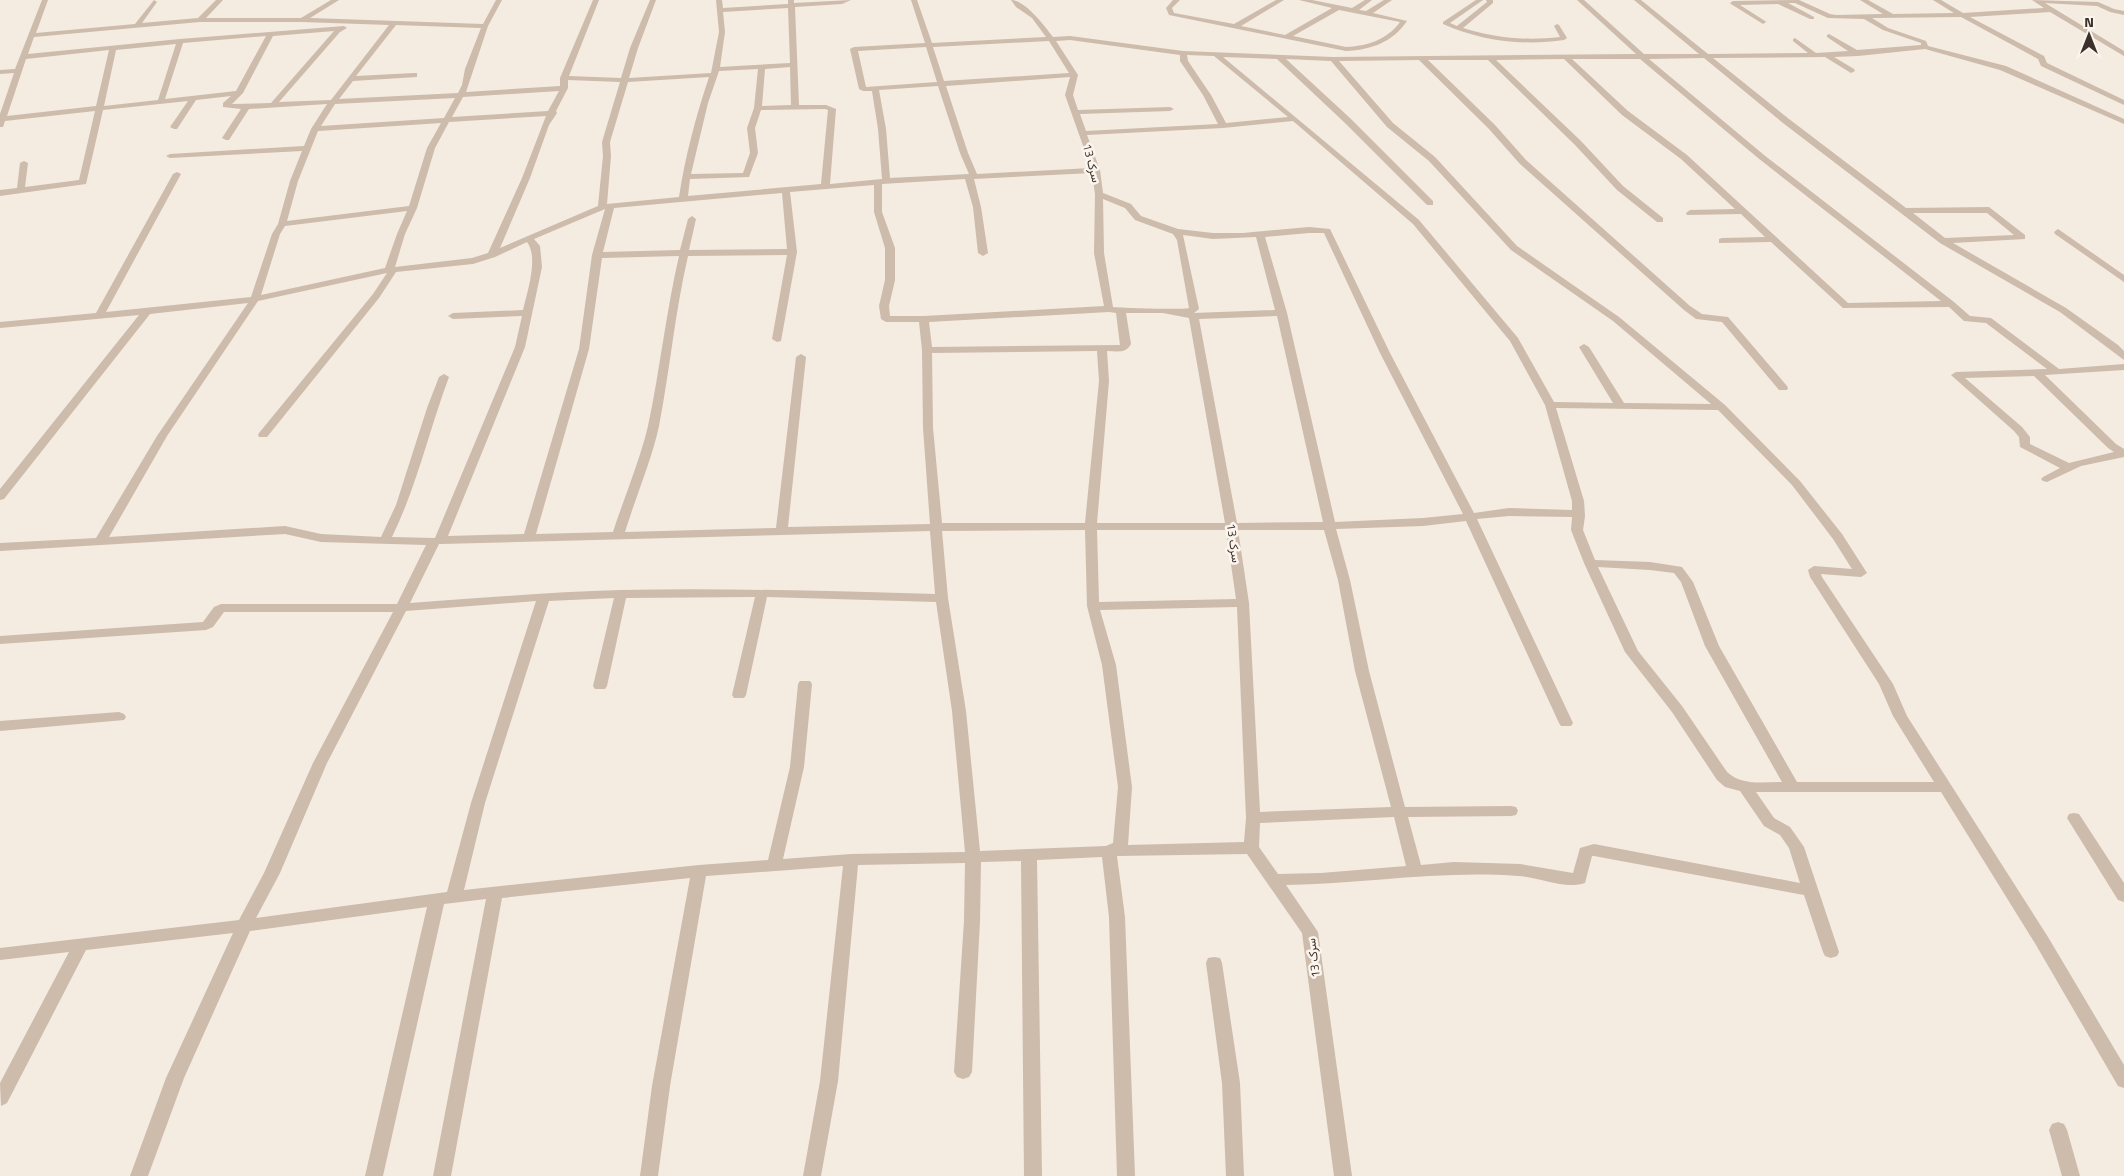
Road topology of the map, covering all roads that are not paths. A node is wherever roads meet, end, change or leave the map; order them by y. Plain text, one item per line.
1 (45, 0) edge
2 (220, 0) edge
3 (336, 0) edge
4 (499, 0) edge
5 (596, 0) edge
6 (653, 0) edge
7 (720, 0) edge
8 (848, 0) edge
9 (914, 0) edge
10 (1014, 0) edge
11 (1178, 0) edge
12 (1280, 0) edge
13 (1302, 0) edge
14 (1369, 0) edge
15 (1388, 0) edge
16 (1480, 0) edge
17 (1489, 0) edge
18 (1580, 0) edge
19 (1637, 0) edge
20 (1863, 0) edge
21 (1936, 0) edge
22 (2036, 0) edge
23 (1778, 1) junction
24 (154, 2) dead end
25 (792, 2) edge
26 (1339, 7) junction
27 (720, 10) junction
28 (1352, 10) junction
29 (2050, 10) junction
30 (1368, 13) junction
31 (2124, 13) edge
32 (1962, 15) junction
33 (1865, 16) junction
34 (1890, 16) junction
35 (1812, 18) dead end
36 (1231, 19) dead end
37 (1334, 19) dead end
38 (200, 20) junction
39 (302, 20) junction
40 (352, 22) junction
41 (1762, 22) dead end
42 (392, 24) junction
43 (1223, 24) junction
44 (138, 26) junction
45 (485, 26) junction
46 (1236, 26) junction
47 (1556, 26) dead end
48 (343, 28) junction
49 (1458, 28) junction
50 (271, 33) junction
51 (1309, 34) dead end
52 (33, 35) junction
53 (1288, 36) junction
54 (1829, 36) dead end
55 (1050, 39) junction
56 (1301, 39) junction
57 (1795, 40) dead end
58 (180, 41) junction
59 (928, 44) junction
60 (1925, 47) junction
61 (113, 48) junction
62 (1183, 53) junction
63 (1214, 54) junction
64 (1858, 54) junction
65 (2124, 54) edge
66 (1706, 56) junction
67 (1816, 56) junction
68 (1827, 56) junction
69 (23, 57) junction
70 (1566, 57) junction
71 (1640, 57) junction
72 (1280, 58) junction
73 (1490, 58) junction
74 (1332, 59) junction
75 (1422, 59) junction
76 (794, 65) junction
77 (762, 66) junction
78 (19, 71) junction
79 (1851, 71) dead end
80 (0, 72) edge
81 (715, 72) junction
82 (414, 75) dead end
83 (1074, 75) junction
84 (351, 78) junction
85 (564, 78) junction
86 (624, 80) junction
87 (942, 84) junction
88 (564, 88) junction
89 (875, 88) junction
90 (239, 93) junction
91 (460, 96) junction
92 (194, 98) junction
93 (161, 101) junction
94 (332, 102) junction
95 (2124, 103) edge
96 (274, 104) junction
97 (247, 106) junction
98 (795, 107) junction
99 (758, 108) junction
100 (99, 109) junction
101 (1170, 109) dead end
102 (1075, 112) junction
103 (553, 113) junction
104 (1295, 118) junction
105 (447, 120) junction
106 (1, 122) edge
107 (2124, 122) edge
108 (1222, 126) junction
109 (174, 127) dead end
110 (315, 129) junction
111 (1084, 133) junction
112 (226, 138) dead end
113 (306, 148) junction
114 (170, 156) dead end
115 (24, 162) dead end
116 (1096, 170) junction
117 (177, 174) dead end
118 (686, 177) junction
119 (971, 177) junction
120 (882, 181) junction
121 (825, 188) junction
122 (21, 190) junction
123 (786, 191) junction
124 (0, 193) edge
125 (1099, 194) junction
126 (683, 199) junction
127 (1430, 203) dead end
128 (606, 207) junction
129 (413, 208) junction
130 (1744, 211) junction
131 (1903, 211) junction
132 (1690, 213) dead end
133 (692, 219) dead end
134 (1660, 220) dead end
135 (282, 224) junction
136 (1177, 232) junction
137 (2058, 232) dead end
138 (1260, 235) junction
139 (528, 238) junction
140 (1775, 239) junction
141 (1722, 241) dead end
142 (1943, 241) junction
143 (684, 252) junction
144 (792, 252) junction
145 (984, 253) dead end
146 (492, 255) junction
147 (597, 255) junction
148 (389, 270) junction
149 (2124, 279) edge
150 (255, 299) junction
151 (1951, 304) junction
152 (1115, 311) junction
153 (147, 312) junction
154 (528, 312) junction
155 (1282, 313) junction
156 (100, 314) junction
157 (1191, 314) junction
158 (453, 316) dead end
159 (924, 319) junction
160 (0, 324) edge
161 (777, 339) dead end
162 (1584, 347) dead end
163 (1102, 349) junction
164 (928, 350) junction
165 (802, 357) dead end
166 (2124, 357) edge
167 (2124, 368) edge
168 (2036, 372) junction
169 (2057, 372) junction
170 (444, 377) dead end
171 (1782, 388) dead end
172 (1620, 405) junction
173 (1550, 406) junction
174 (1721, 407) junction
175 (263, 434) dead end
176 (2123, 454) edge
177 (2069, 468) junction
178 (2047, 479) dead end
179 (0, 497) edge
180 (1470, 516) junction
181 (1579, 516) junction
182 (1231, 525) junction
183 (1331, 526) junction
184 (935, 527) junction
185 (1091, 527) junction
186 (782, 530) junction
187 (618, 534) junction
188 (529, 537) junction
189 (101, 540) junction
190 (385, 540) junction
191 (437, 541) junction
192 (4, 546) edge
193 (0, 558) edge
194 (1590, 563) junction
195 (762, 593) junction
196 (621, 594) junction
197 (544, 596) junction
198 (942, 598) junction
199 (1242, 603) junction
200 (1093, 606) junction
201 (400, 608) junction
202 (0, 640) edge
203 (805, 684) dead end
204 (600, 686) dead end
205 (739, 695) dead end
206 (119, 717) dead end
207 (1566, 723) dead end
208 (0, 726) edge
209 (1745, 787) junction
210 (1946, 787) junction
211 (1793, 788) junction
212 (1511, 811) dead end
213 (1399, 812) junction
214 (1253, 818) junction
215 (2074, 818) dead end
216 (1251, 848) junction
217 (1109, 851) junction
218 (1029, 854) junction
219 (973, 857) junction
220 (851, 860) junction
221 (774, 866) junction
222 (1415, 870) junction
223 (699, 871) junction
224 (1274, 880) junction
225 (1812, 891) junction
226 (495, 892) junction
227 (2124, 896) edge
228 (454, 897) junction
229 (437, 899) junction
230 (244, 926) junction
231 (81, 945) junction
232 (1831, 952) dead end
233 (0, 954) edge
234 (1214, 963) dead end
235 (963, 1072) dead end
236 (2124, 1082) edge
237 (1, 1098) dead end
238 (2058, 1130) dead end
239 (138, 1176) edge
240 (374, 1176) edge
241 (442, 1176) edge
242 (649, 1176) edge
243 (812, 1176) edge
244 (1033, 1176) edge
245 (1126, 1176) edge
246 (1235, 1176) edge
247 (1343, 1176) edge
248 (2071, 1176) edge

1 - 52 street
2 - 38 street
3 - 39 street
4 - 45 street
5 - 85 street
6 - 86 street
7 - 27 street
8 - 25 street
9 - 59 street
10 - 55 street
11 - 43 street
12 - 46 street
13 - 26 street
14 - 28 street
15 - 30 street
16 - 49 street
17 - 49 street
18 - 71 street
19 - 66 street
20 - 34 street
21 - 32 street
22 - 29 street
22 - 31 street
23 - 33 street
23 - 35 street
23 - 41 street
24 - 44 street
25 - 27 street
25 - 76 street
26 - 28 street
26 - 53 street
27 - 81 street
28 - 30 street
28 - 37 street
29 - 32 street
29 - 65 street
30 - 56 street
32 - 34 street
32 - 95 street
33 - 34 street
33 - 60 street
36 - 43 street
38 - 39 street
38 - 44 street
39 - 40 street
40 - 42 street
40 - 48 street
42 - 45 street
42 - 84 street
43 - 46 street
44 - 52 street
45 - 91 street
46 - 53 street
47 - 49 street
48 - 50 street
48 - 96 street
50 - 58 street
50 - 90 street
51 - 56 street
52 - 69 street
53 - 56 street
54 - 64 street
55 - 59 street
55 - 62 street
55 - 83 street
57 - 67 street
58 - 61 street
58 - 93 street
59 - 87 street
59 - 89 street
60 - 64 street
60 - 107 street
61 - 69 street
61 - 100 street
62 - 63 street
62 - 108 street
63 - 72 street
63 - 104 street
64 - 68 street
66 - 67 street
66 - 71 street
66 - 131 street
67 - 68 street
68 - 79 street
69 - 78 street
70 - 71 street
70 - 73 street
70 - 130 street
71 - 151 street
72 - 74 street
72 - 127 street
73 - 75 street
73 - 134 street
74 - 75 street
74 - 174 street
75 - 171 street
76 - 77 street
76 - 98 street
77 - 81 street
77 - 99 street
78 - 80 street
78 - 106 street
81 - 86 street
81 - 118 street
82 - 84 street
83 - 87 street
83 - 102 street, سرک 13
84 - 94 street
85 - 86 street
85 - 88 street
86 - 128 street
87 - 89 street
87 - 119 street
88 - 91 street
88 - 103 street
89 - 120 street
90 - 92 street
90 - 97 street
91 - 94 street
91 - 105 street
92 - 93 street
92 - 109 street
93 - 100 street
94 - 96 street
94 - 110 street
96 - 97 street
97 - 112 street
98 - 99 street
98 - 121 street
99 - 118 street
100 - 106 street
100 - 122 street
101 - 102 street
102 - 111 street, سرک 13
103 - 105 street
103 - 146 street
104 - 108 street
104 - 173 street
105 - 110 street
105 - 129 street
108 - 111 street
110 - 113 street
111 - 116 street, سرک 13
113 - 114 street
113 - 135 street
115 - 122 street
116 - 119 street
116 - 125 street, سرک 13
117 - 156 street
118 - 126 street
119 - 120 street
119 - 145 street
120 - 121 street
120 - 159 street
121 - 123 street
122 - 124 street
123 - 126 street
123 - 144 street
125 - 136 street
125 - 152 street, سرک 13
126 - 128 street
128 - 139 street
128 - 147 street
129 - 135 street
129 - 148 street
130 - 132 street
130 - 140 street
131 - 142 street
131 - 142 street
133 - 143 street
135 - 150 street
136 - 138 street
136 - 157 street, سرک 13
137 - 149 street
138 - 155 street
138 - 180 street
139 - 146 street
139 - 154 street
140 - 141 street
140 - 151 street
142 - 166 street
143 - 144 street
143 - 147 street
143 - 187 street
144 - 161 street
146 - 148 street
147 - 188 street
148 - 150 street
148 - 175 street
150 - 153 street
150 - 189 street
151 - 169 street
152 - 157 street
152 - 159 street
152 - 163 street, سرک 13
153 - 156 street
153 - 179 street
154 - 158 street
154 - 191 street
155 - 157 street
155 - 183 street
156 - 160 street
157 - 182 street, سرک 13
159 - 164 street
162 - 172 street
163 - 164 street
163 - 185 street
164 - 184 street
165 - 186 street
167 - 169 street
168 - 169 street
168 - 176 street
168 - 177 street
170 - 190 street
172 - 173 street
172 - 174 street
173 - 181 street
174 - 210 street
176 - 177 street
177 - 178 street
180 - 181 street
180 - 183 street
180 - 207 street
181 - 194 street
182 - 183 street
182 - 185 street
182 - 199 street, سرک 13
183 - 213 street
184 - 185 street
184 - 186 street
184 - 198 street
185 - 200 street
186 - 187 street
187 - 188 street
188 - 191 street
189 - 190 street
189 - 192 street
190 - 191 street
191 - 201 street
192 - 193 street
194 - 209 street
194 - 211 street
195 - 196 street
195 - 198 street
195 - 205 street
196 - 197 street
196 - 204 street
197 - 201 street
197 - 228 street
198 - 219 street
199 - 200 street
199 - 214 street, سرک 13
200 - 217 street
201 - 202 street
201 - 230 street
203 - 221 street
206 - 208 street
209 - 211 street
209 - 225 street
210 - 211 street
210 - 236 street
212 - 213 street
213 - 214 street
213 - 222 street
214 - 216 street, سرک 13
215 - 227 street
216 - 217 street
216 - 224 street, سرک 13
217 - 218 street
217 - 245 street
218 - 219 street
218 - 244 street
219 - 220 street
219 - 235 street
220 - 221 street
220 - 243 street
221 - 223 street
222 - 224 street
222 - 225 street
223 - 226 street
223 - 242 street
224 - 247 street, سرک 13
225 - 232 street
226 - 228 street
226 - 241 street
228 - 229 street
229 - 230 street
229 - 240 street
230 - 231 street
230 - 239 street
231 - 233 street
231 - 237 street
234 - 246 street
238 - 248 street

